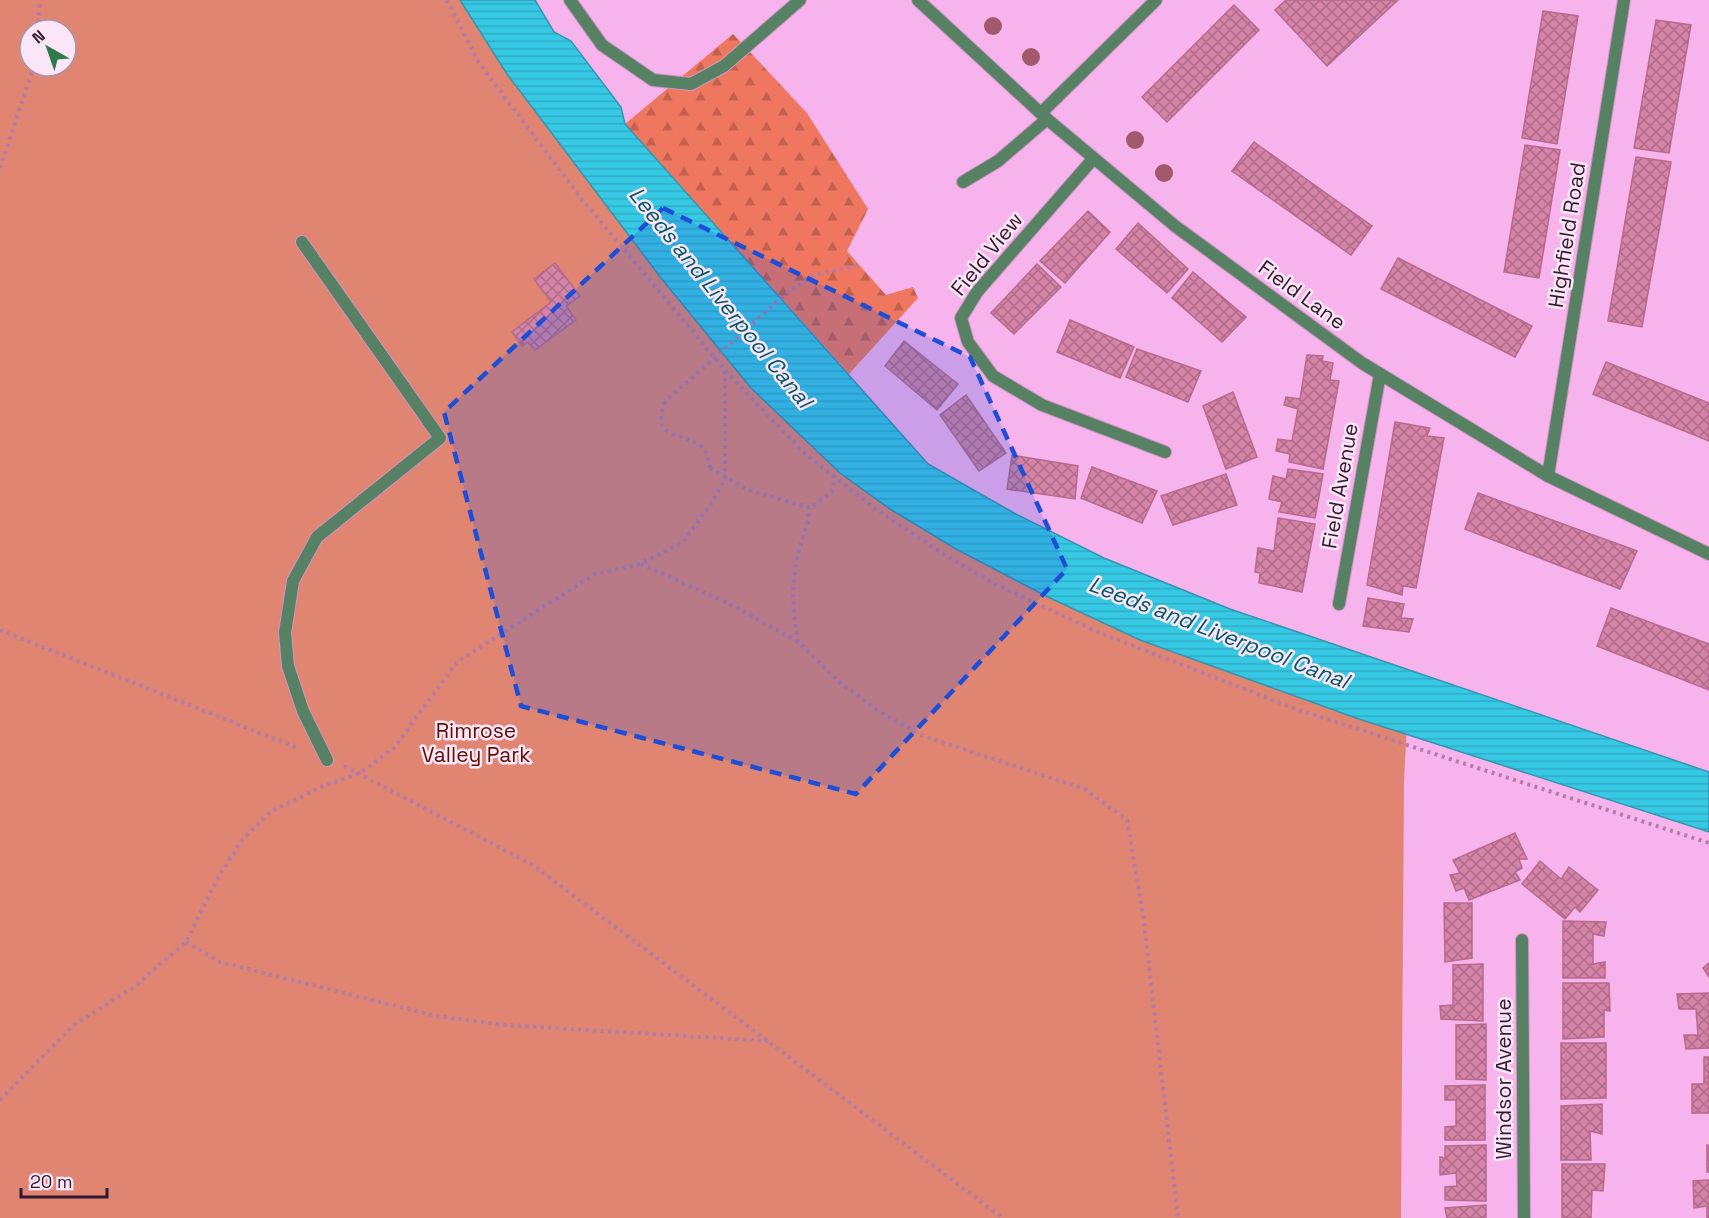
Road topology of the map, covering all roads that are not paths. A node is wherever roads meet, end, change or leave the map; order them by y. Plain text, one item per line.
1 (570, 0) edge
2 (800, 0) edge
3 (918, 0) edge
4 (1156, 0) edge
5 (1624, 0) edge
6 (1044, 116) junction
7 (1093, 159) junction
8 (963, 182) dead end
9 (302, 242) dead end
10 (1380, 374) junction
11 (1165, 452) dead end
12 (1548, 476) junction
13 (1709, 554) edge
14 (1339, 604) dead end
15 (327, 760) road end
16 (1522, 940) dead end
17 (1524, 1218) edge

1 - 2 street
3 - 6 street, Field Lane
4 - 6 street
5 - 12 street, Highfield Road
6 - 7 street, Field Lane
6 - 8 street
7 - 10 street, Field Lane
7 - 11 street, Field View
9 - 15 street
10 - 12 street, Field Lane
10 - 14 street, Field Avenue
12 - 13 street, Field Lane
16 - 17 street, Windsor Avenue

